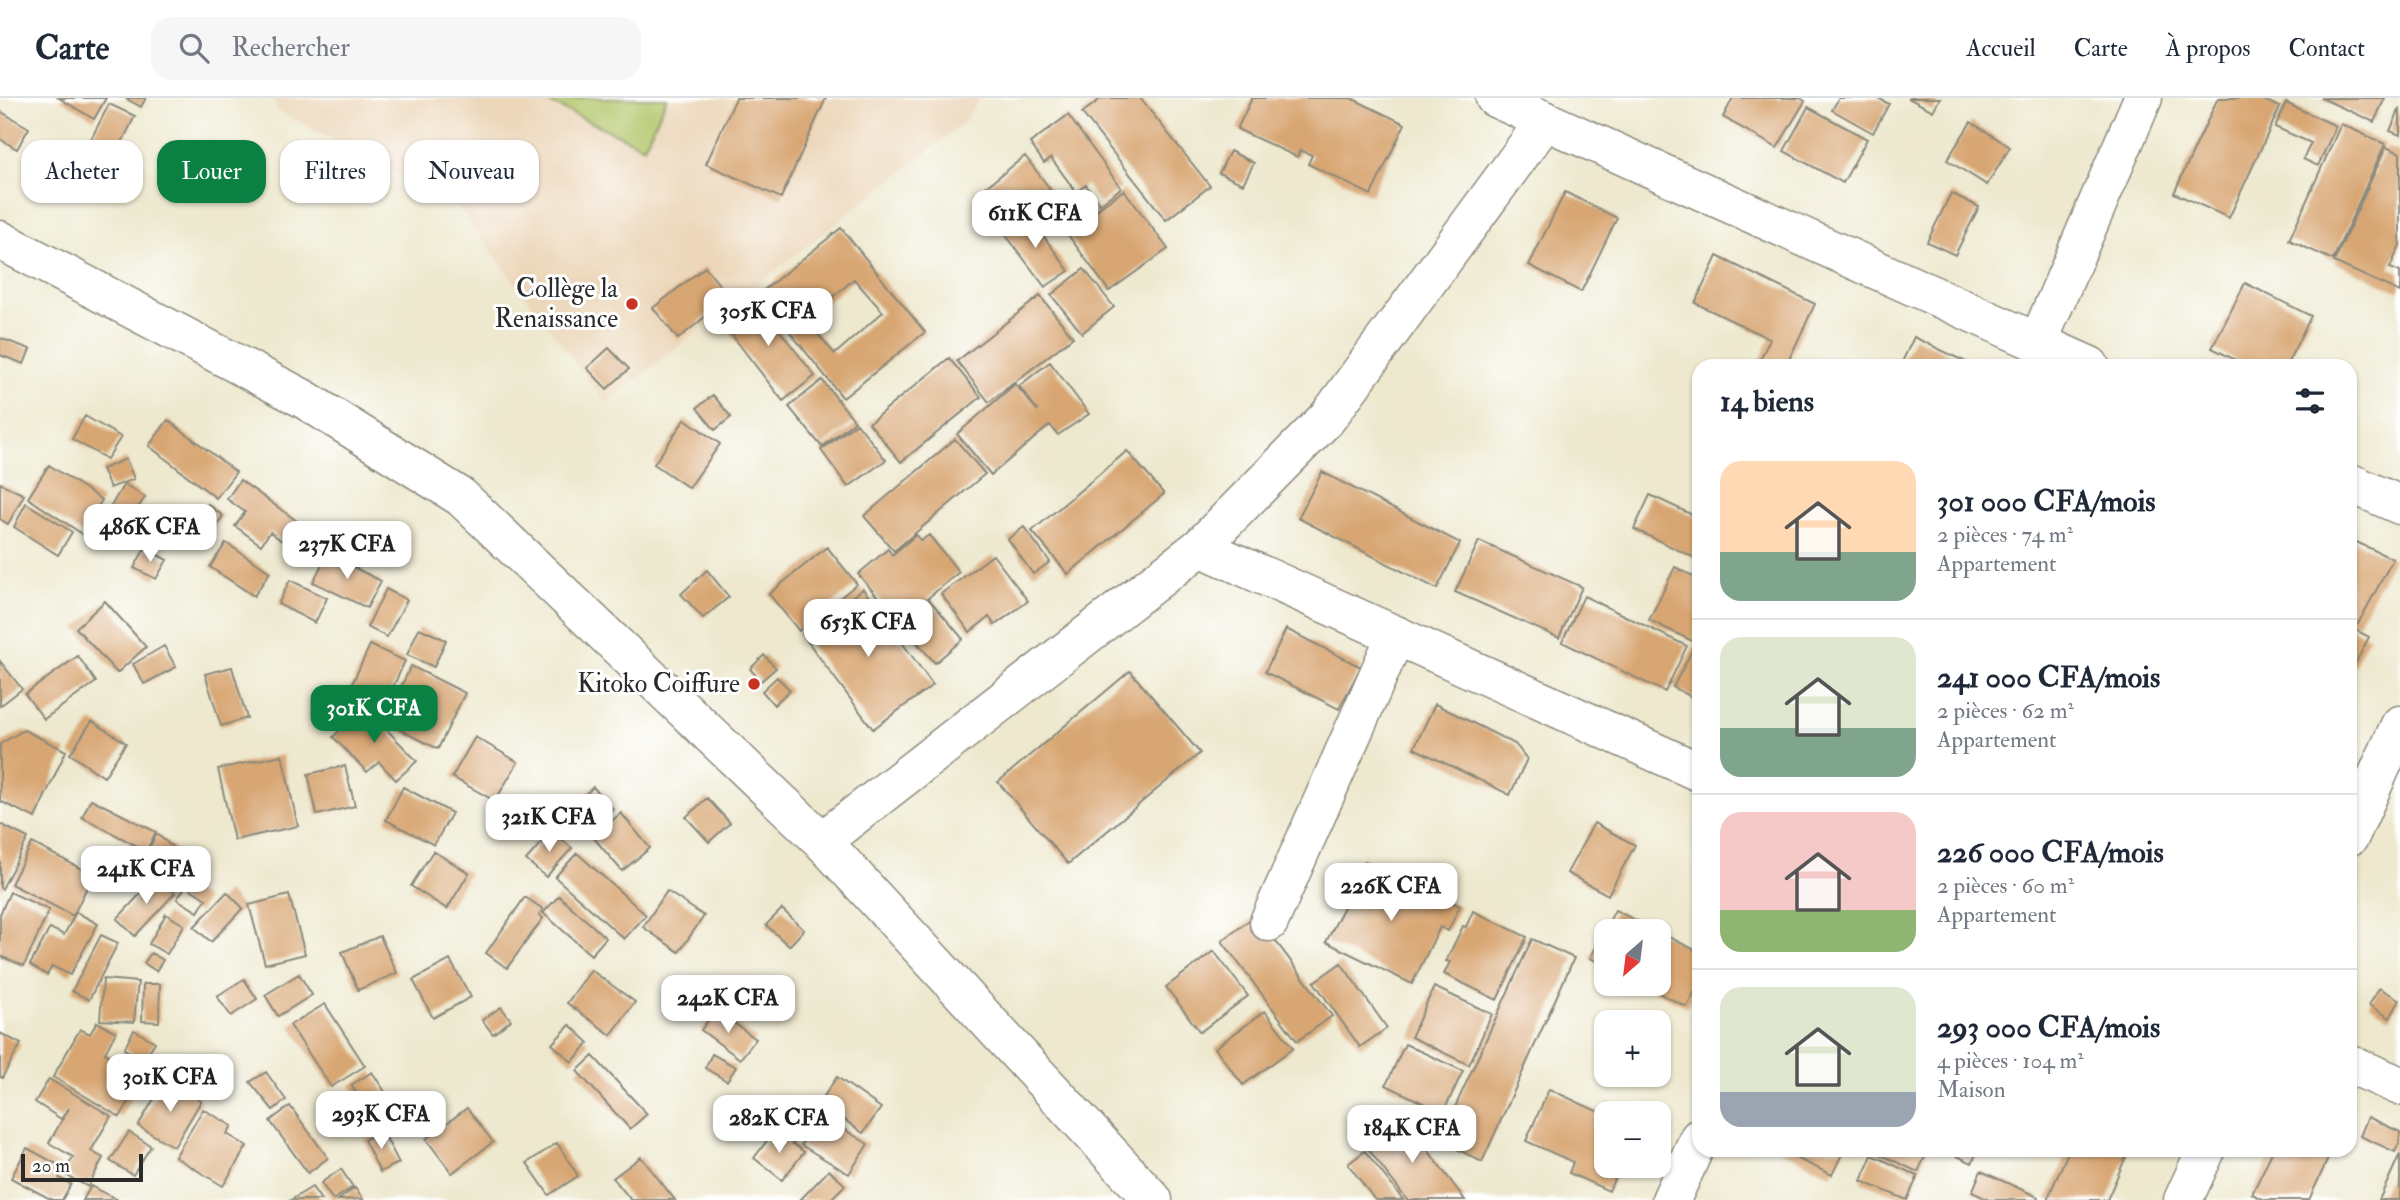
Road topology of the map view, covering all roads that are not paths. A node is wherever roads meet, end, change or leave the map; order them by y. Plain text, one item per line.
1 (1495, 98) edge
2 (2143, 98) edge
3 (1545, 121) junction
4 (0, 240) edge
5 (2038, 342) junction
6 (2075, 359) edge
7 (2357, 486) edge
8 (2400, 505) edge
9 (1200, 547) junction
10 (1396, 635) junction
11 (2400, 725) edge
12 (1692, 769) edge
13 (2357, 820) edge
14 (822, 841) junction
15 (1269, 922) dead end
16 (2357, 1067) edge
17 (2400, 1086) edge
18 (1692, 1154) edge
19 (2203, 1157) edge
20 (1153, 1200) edge
21 (1671, 1200) edge
22 (2183, 1200) edge

1 - 3 street
2 - 5 street
3 - 5 street
3 - 9 street
4 - 14 street
5 - 6 street
7 - 8 street
9 - 10 street
9 - 14 street
10 - 12 street
10 - 15 street
11 - 13 street
14 - 20 street
16 - 17 street
18 - 21 street
19 - 22 street

